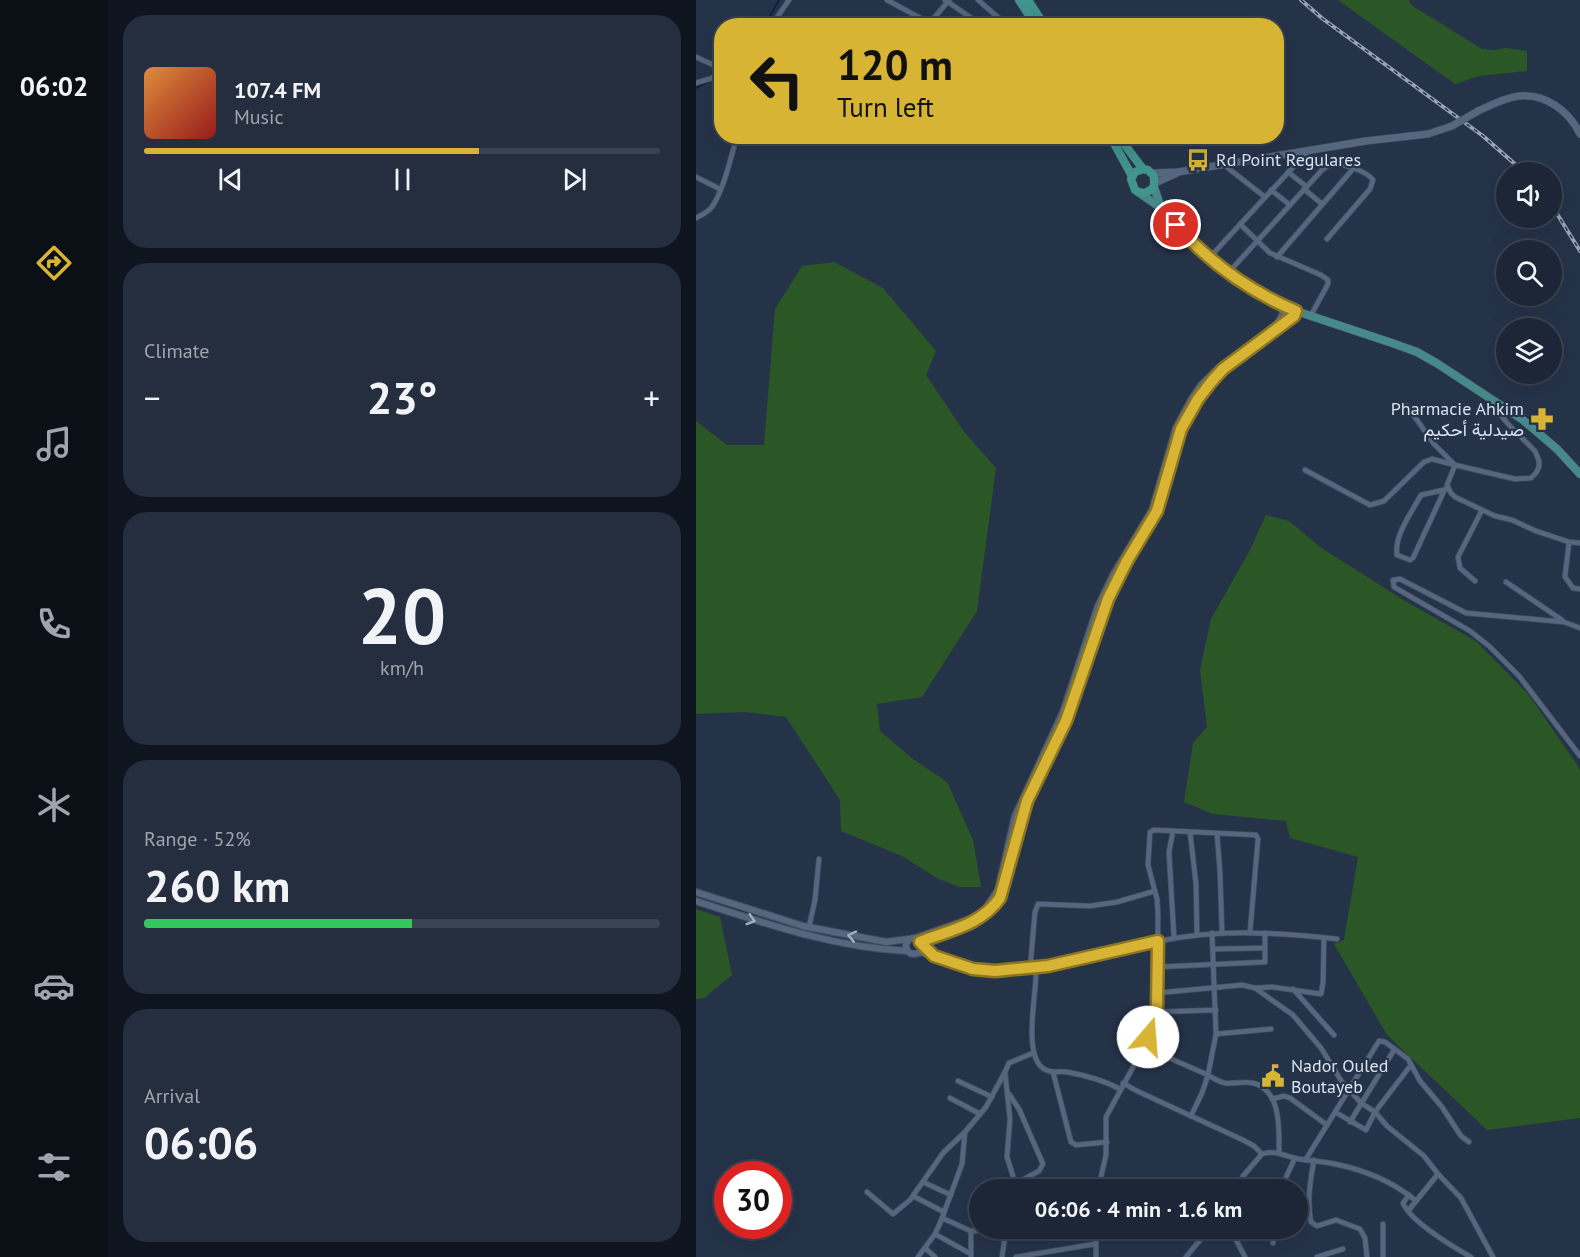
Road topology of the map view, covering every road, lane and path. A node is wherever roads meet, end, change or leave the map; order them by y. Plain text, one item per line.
1 (789, 0) edge
2 (888, 0) edge
3 (978, 0) edge
4 (1019, 0) edge
5 (1028, 0) edge
6 (947, 1) edge
7 (777, 18) edge
8 (921, 18) edge
9 (936, 18) edge
10 (971, 18) edge
11 (998, 18) edge
12 (1031, 18) edge
13 (1040, 18) edge
14 (696, 57) edge
15 (714, 66) edge
16 (714, 76) edge
17 (696, 83) edge
18 (1580, 134) edge
19 (734, 144) edge
20 (1114, 144) edge
21 (1124, 144) edge
22 (1308, 151) junction
23 (1224, 165) junction
24 (1353, 168) junction
25 (1143, 169) junction
26 (1178, 172) junction
27 (1288, 172) junction
28 (1152, 173) junction
29 (1132, 176) junction
30 (696, 177) edge
31 (1154, 185) junction
32 (1305, 188) junction
33 (720, 189) junction
34 (1271, 190) junction
35 (1138, 192) junction
36 (1265, 197) junction
37 (1322, 204) junction
38 (1290, 205) junction
39 (1161, 207) junction
40 (696, 218) edge
41 (1240, 224) junction
42 (1328, 239) dead end
43 (1258, 242) junction
44 (1276, 256) junction
45 (1209, 258) junction
46 (1229, 272) junction
47 (1286, 307) junction
48 (1296, 311) junction
49 (1310, 317) junction
50 (1281, 324) junction
51 (1489, 398) junction
52 (1407, 406) dead end
53 (1455, 465) junction
54 (1305, 471) dead end
55 (1580, 474) edge
56 (1446, 489) junction
57 (1482, 510) junction
58 (1569, 542) junction
59 (1580, 543) edge
60 (1475, 580) dead end
61 (1506, 582) dead end
62 (1580, 589) edge
63 (1564, 622) junction
64 (1579, 626) edge
65 (1580, 756) edge
66 (1173, 831) junction
67 (1190, 831) junction
68 (1216, 834) junction
69 (819, 859) dead end
70 (1155, 891) junction
71 (696, 892) edge
72 (696, 901) edge
73 (722, 901) junction
74 (719, 909) junction
75 (809, 927) junction
76 (1222, 932) junction
77 (1250, 932) junction
78 (1212, 933) junction
79 (1265, 933) junction
80 (1197, 935) junction
81 (1174, 938) junction
82 (1324, 938) junction
83 (1337, 939) dead end
84 (917, 941) junction
85 (1158, 941) junction
86 (1265, 948) junction
87 (1214, 949) junction
88 (907, 951) junction
89 (917, 953) junction
90 (934, 956) junction
91 (1214, 964) junction
92 (1157, 967) junction
93 (1033, 968) junction
94 (1215, 988) junction
95 (1255, 988) junction
96 (1293, 989) junction
97 (1157, 993) junction
98 (1216, 1010) junction
99 (1156, 1012) junction
100 (1271, 1029) dead end
101 (1216, 1034) junction
102 (1334, 1035) dead end
103 (1144, 1047) junction
104 (1394, 1050) junction
105 (1033, 1053) junction
106 (1411, 1065) junction
107 (1005, 1072) junction
108 (1053, 1072) junction
109 (1208, 1075) junction
110 (958, 1081) dead end
111 (1123, 1083) junction
112 (1120, 1089) junction
113 (1350, 1089) junction
114 (1008, 1092) junction
115 (992, 1097) junction
116 (950, 1098) dead end
117 (1272, 1099) junction
118 (1361, 1103) junction
119 (1375, 1112) junction
120 (1335, 1113) junction
121 (980, 1114) junction
122 (1191, 1116) junction
123 (1350, 1122) junction
124 (1327, 1125) junction
125 (965, 1132) junction
126 (1107, 1142) junction
127 (1468, 1142) dead end
128 (1279, 1153) junction
129 (1262, 1154) junction
130 (1295, 1158) junction
131 (1306, 1159) junction
132 (1314, 1160) junction
133 (1438, 1174) junction
134 (1011, 1179) edge
135 (1026, 1179) edge
136 (1101, 1179) edge
137 (1242, 1179) edge
138 (1285, 1179) edge
139 (922, 1182) junction
140 (867, 1192) dead end
141 (951, 1195) junction
142 (1408, 1195) junction
143 (913, 1196) junction
144 (1308, 1198) edge
145 (1415, 1200) junction
146 (1308, 1208) edge
147 (1408, 1211) junction
148 (943, 1215) junction
149 (1383, 1224) dead end
150 (969, 1230) edge
151 (935, 1234) junction
152 (971, 1239) edge
153 (1005, 1239) edge
154 (1095, 1239) edge
155 (1201, 1239) edge
156 (1236, 1239) edge
157 (1273, 1239) edge
158 (1273, 1243) dead end
159 (1095, 1244) junction
160 (925, 1248) junction
161 (1343, 1249) dead end
162 (971, 1255) edge
163 (918, 1257) edge
164 (935, 1257) edge
165 (1002, 1257) edge
166 (1016, 1257) edge
167 (1096, 1257) edge
168 (1186, 1257) edge
169 (1245, 1257) edge
170 (1317, 1257) edge
171 (1367, 1257) edge
172 (1383, 1257) edge
173 (1471, 1257) edge
174 (1493, 1257) edge

1 - 7 street
2 - 8 street
3 - 11 street
4 - 12 highway
5 - 13 highway
6 - 9 street
6 - 10 street
14 - 15 street
16 - 17 street
18 - 22 main road, bridge
19 - 33 street
20 - 29 highway
21 - 25 highway
22 - 23 main road
22 - 27 street
23 - 26 main road
23 - 36 street
24 - 32 street
24 - 37 street
24 - 42 street
25 - 28 highway
25 - 29 highway
26 - 28 main road
26 - 31 main road
27 - 32 street
27 - 34 street
28 - 31 highway
29 - 35 highway
30 - 33 street
31 - 35 highway
31 - 39 main road
32 - 37 street
32 - 38 street
33 - 40 street
34 - 36 street
34 - 38 street
35 - 39 main road
36 - 41 street
37 - 44 street
38 - 43 street
39 - 45 main road
41 - 43 street
41 - 45 street
43 - 44 street
43 - 46 street
44 - 49 street
45 - 46 main road
46 - 47 main road
47 - 48 main road
47 - 50 street
48 - 49 main road
48 - 50 street
49 - 51 main road
50 - 84 street
51 - 53 street
51 - 55 main road
52 - 53 street
53 - 54 street
53 - 56 street
56 - 56 street
56 - 57 street
57 - 58 street
57 - 60 street
58 - 59 street
58 - 62 street
61 - 63 street
63 - 64 street
63 - 65 street
66 - 67 street
66 - 70 street
66 - 81 street
67 - 68 street
67 - 80 street
68 - 76 street
68 - 77 street
69 - 75 street
70 - 85 street
70 - 93 street
71 - 73 street
72 - 74 street
73 - 74 street
73 - 75 street
74 -> 88 street
84 -> 75 street
76 - 77 street
76 - 78 street
77 - 79 street
78 - 80 street
78 - 87 street
79 - 82 street
79 - 86 street
80 - 81 street
81 - 85 street
82 - 83 street
82 - 96 street
84 - 88 street
84 - 89 street
84 - 90 street
85 - 92 street
85 - 93 street
86 - 87 street
86 - 91 street
87 - 91 street
88 - 89 street
89 - 90 street
90 - 93 street
91 - 92 street
91 - 94 street
92 - 97 street
93 - 105 street
94 - 95 street
94 - 97 street
94 - 98 street
95 - 96 street
95 - 113 street
96 - 102 street
97 - 99 street
98 - 99 street
98 - 101 street
99 - 103 street
100 - 101 street
101 - 109 street
103 - 109 street
103 - 111 street
104 - 106 street
104 - 113 street
104 - 118 street
105 - 107 street
105 - 108 street
106 - 119 street
106 - 127 street
107 - 114 street
107 - 115 street
108 - 112 street
108 - 126 street
109 - 117 street
109 - 122 street
110 - 115 street
111 - 112 street
111 - 122 street
112 - 126 street
113 - 118 street
113 - 120 street
114 - 134 street
114 - 135 street
115 - 121 street
116 - 121 street
117 - 124 street
117 - 128 street
118 - 119 street
118 - 123 street
119 - 123 street
119 - 133 street
120 - 123 street
120 - 124 street
121 - 125 street
122 - 129 street
124 - 131 street
125 - 139 street
125 - 141 street
126 - 136 street
128 - 129 street
128 - 130 street
129 - 137 street
130 - 131 street
130 - 138 street
131 - 132 street
132 - 142 street
132 - 144 street
133 - 145 street
133 - 174 street
139 - 141 street
139 - 143 street
140 - 143 street
141 - 148 street
142 - 145 street
142 - 147 street
143 - 148 street
145 - 147 street
146 - 171 street
147 - 173 street
148 - 150 street
148 - 151 street
149 - 172 street
151 - 160 street
151 - 162 street
152 - 162 street
153 - 165 street
154 - 159 street
155 - 168 street
156 - 169 street
157 - 158 street
159 - 166 street
159 - 167 street
160 - 163 street
160 - 164 street
161 - 170 street

